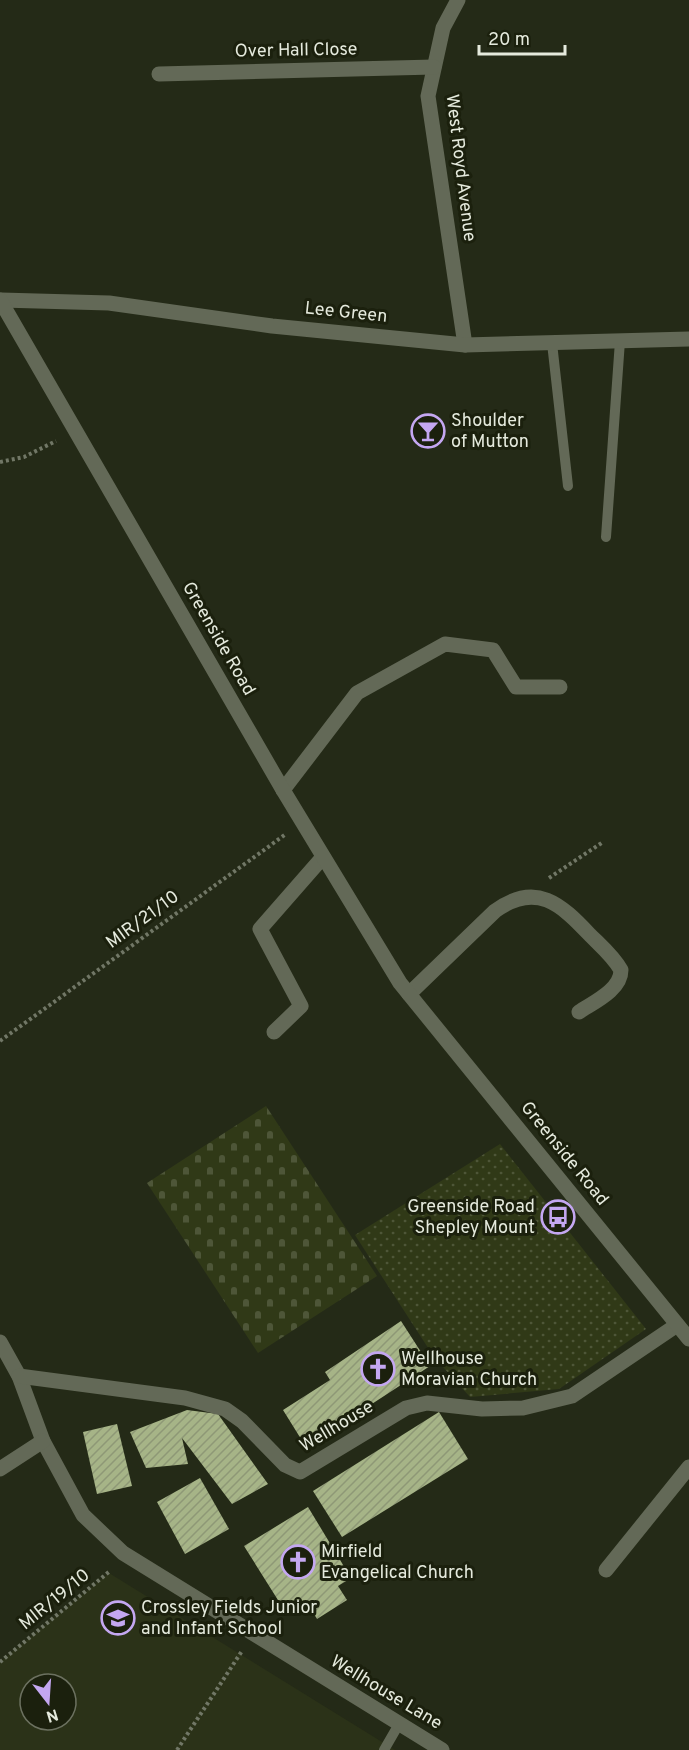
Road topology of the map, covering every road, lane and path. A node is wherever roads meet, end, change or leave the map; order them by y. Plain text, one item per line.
1 (458, 0) edge
2 (434, 67) junction
3 (159, 74) dead end
4 (0, 300) edge
5 (689, 339) edge
6 (620, 341) junction
7 (552, 343) junction
8 (465, 345) junction
9 (76, 431) junction
10 (0, 462) edge
11 (568, 486) dead end
12 (606, 537) dead end
13 (560, 687) dead end
14 (283, 790) junction
15 (303, 822) junction
16 (603, 842) dead end
17 (323, 857) junction
18 (518, 898) junction
19 (409, 994) junction
20 (579, 1012) dead end
21 (274, 1032) dead end
22 (0, 1041) edge
23 (677, 1325) junction
24 (689, 1339) edge
25 (0, 1342) edge
26 (19, 1376) junction
27 (43, 1441) junction
28 (689, 1467) edge
29 (0, 1469) edge
30 (123, 1553) junction
31 (606, 1570) dead end
32 (253, 1635) junction
33 (0, 1662) edge
34 (399, 1724) junction
35 (177, 1750) edge
36 (384, 1750) edge
37 (442, 1750) edge

1 - 2 street, West Royd Avenue
2 - 3 street, Over Hall Close
2 - 8 street, West Royd Avenue
4 - 8 street, Lee Green
4 - 9 street, Greenside Road
5 - 6 street, Lee Green
6 - 7 street, Lee Green
6 - 12 lane
7 - 8 street, Lee Green
7 - 11 lane
9 - 10 path
9 - 14 street, Greenside Road
13 - 14 street
14 - 15 street, Greenside Road
15 - 17 street, Greenside Road
15 - 22 path, MIR/21/10
16 - 18 path
17 - 19 street, Greenside Road
17 - 21 street
18 - 19 street
18 - 20 street
19 - 23 street, Greenside Road
23 - 24 street, Greenside Road
23 - 26 street, Wellhouse
25 - 26 street, Wellhouse Lane
26 - 27 street, Wellhouse Lane
27 - 29 street
27 - 30 street, Wellhouse Lane
28 - 31 street
30 - 32 street, Wellhouse Lane
30 - 33 path, MIR/19/10
32 - 34 street, Wellhouse Lane
32 - 35 path
34 - 36 lane
34 - 37 street, Wellhouse Lane

